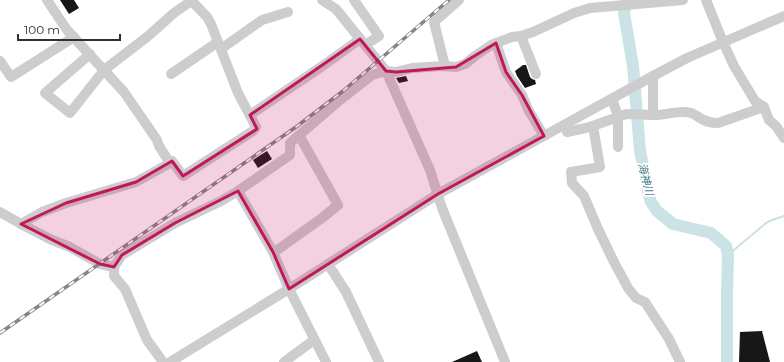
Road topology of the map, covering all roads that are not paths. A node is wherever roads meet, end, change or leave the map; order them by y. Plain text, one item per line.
1 (47, 0) edge
2 (322, 0) edge
3 (354, 0) edge
4 (460, 0) edge
5 (683, 0) edge
6 (706, 0) edge
7 (288, 12) dead end
8 (784, 16) edge
9 (521, 36) junction
10 (74, 37) junction
11 (362, 42) junction
12 (723, 42) junction
13 (496, 43) junction
14 (219, 46) junction
15 (90, 54) junction
16 (0, 61) edge
17 (445, 66) junction
18 (104, 70) junction
19 (386, 70) junction
20 (171, 74) dead end
21 (536, 74) dead end
22 (650, 78) junction
23 (612, 99) junction
24 (764, 107) junction
25 (250, 115) junction
26 (653, 115) junction
27 (618, 116) junction
28 (780, 123) edge
29 (594, 126) junction
30 (567, 132) dead end
31 (299, 135) junction
32 (544, 136) junction
33 (784, 138) edge
34 (618, 147) dead end
35 (170, 163) junction
36 (238, 191) junction
37 (438, 194) junction
38 (0, 212) edge
39 (20, 224) junction
40 (273, 252) junction
41 (328, 264) junction
42 (114, 267) junction
43 (288, 289) junction
44 (314, 340) junction
45 (163, 362) edge
46 (170, 362) edge
47 (284, 362) edge
48 (326, 362) edge
49 (379, 362) edge
50 (505, 362) edge
51 (680, 362) edge

1 - 10 street
2 - 11 street
3 - 11 street
4 - 17 street
5 - 9 street
6 - 12 street
7 - 14 street
8 - 12 street
9 - 13 street
9 - 21 street
10 - 15 street
10 - 16 street
11 - 19 street
11 - 25 street
12 - 22 street
12 - 24 street
13 - 17 street
13 - 32 street
14 - 18 street
14 - 20 street
14 - 25 street
15 - 18 street
15 - 18 street
17 - 19 street
18 - 35 street
19 - 31 street
19 - 37 street
22 - 23 street
22 - 26 street
23 - 27 street
23 - 32 street
24 - 26 street
24 - 28 street
25 - 35 street
26 - 27 street
27 - 29 street
27 - 34 street
28 - 33 street
29 - 30 street
29 - 51 street
31 - 36 street
31 - 40 street
32 - 37 street
35 - 39 street
36 - 40 street
36 - 42 street
37 - 41 street
37 - 50 street
38 - 39 street
39 - 42 street
40 - 43 street
41 - 43 street
41 - 49 street
42 - 45 street
43 - 44 street
43 - 46 street
44 - 47 street
44 - 48 street

